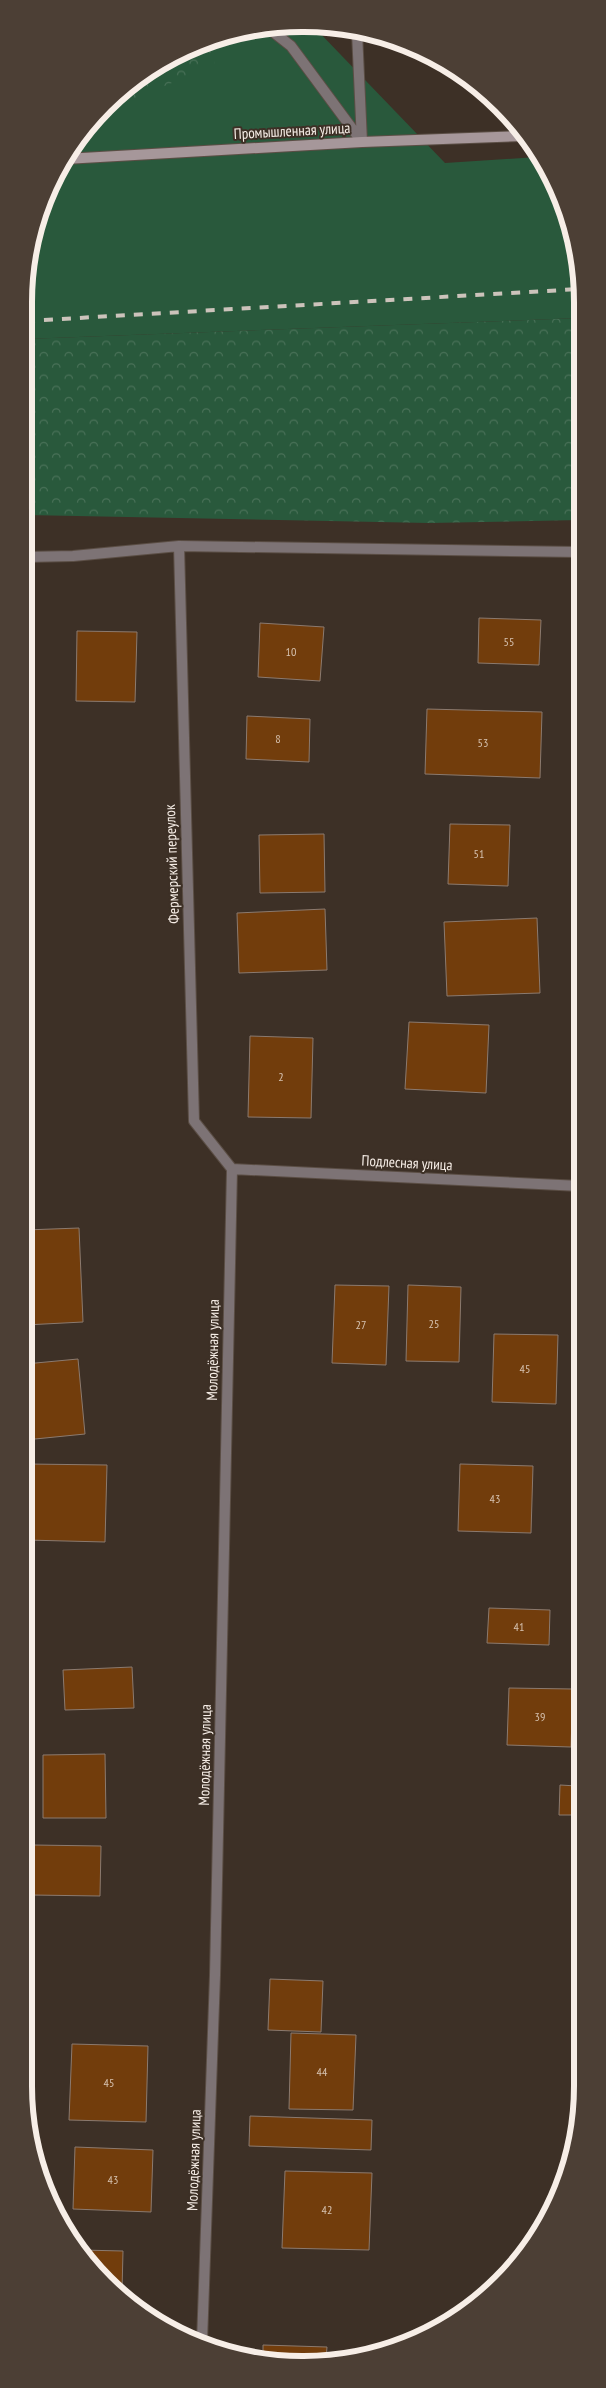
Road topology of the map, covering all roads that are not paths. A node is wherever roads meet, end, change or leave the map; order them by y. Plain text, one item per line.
1 (277, 34) edge
2 (357, 38) edge
3 (516, 136) edge
4 (362, 142) junction
5 (75, 158) edge
6 (179, 546) junction
7 (574, 552) edge
8 (33, 557) edge
9 (232, 1169) junction
10 (574, 1186) edge
11 (202, 2336) edge

1 - 4 street
2 - 4 street
3 - 4 street, Промышленная улица
4 - 5 street, Промышленная улица
6 - 7 street
6 - 8 street
6 - 9 street, Фермерский переулок
9 - 10 street, Подлесная улица
9 - 11 street, Молодёжная улица

